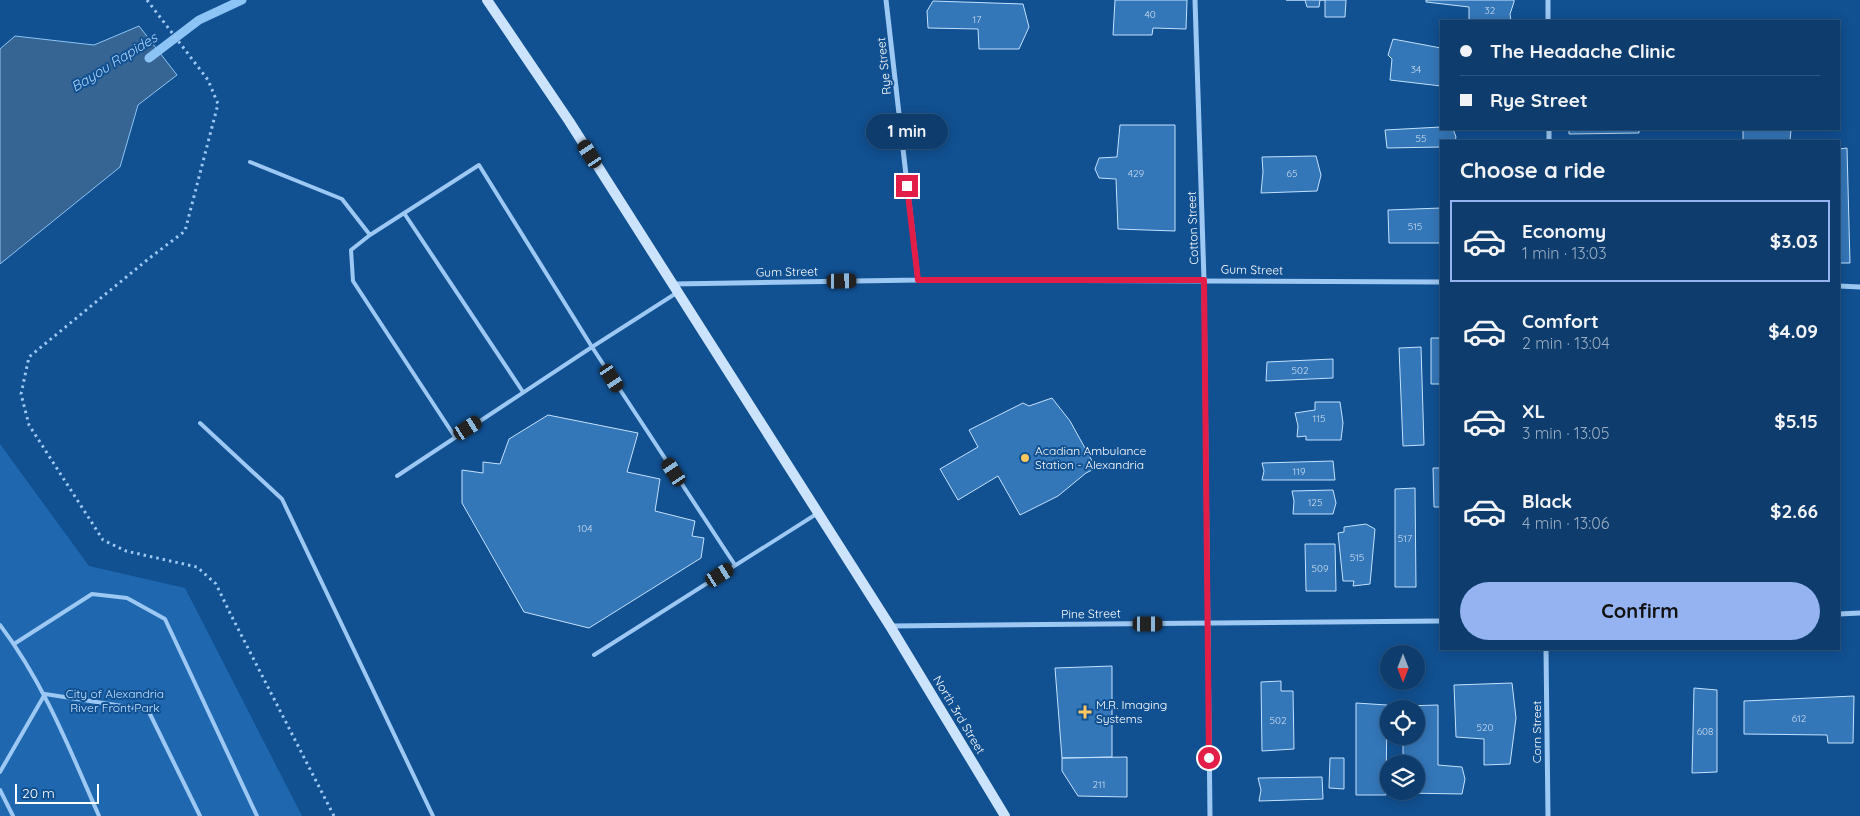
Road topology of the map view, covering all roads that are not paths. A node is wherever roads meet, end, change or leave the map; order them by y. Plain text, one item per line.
1 (487, 0) edge
2 (886, 0) edge
3 (1195, 0) edge
4 (1548, 0) edge
5 (1548, 20) edge
6 (250, 162) dead end
7 (404, 214) junction
8 (370, 235) junction
9 (918, 280) junction
10 (1204, 280) junction
11 (1440, 282) edge
12 (1840, 286) edge
13 (1860, 287) edge
14 (676, 288) junction
15 (592, 347) junction
16 (523, 392) junction
17 (200, 423) dead end
18 (455, 437) junction
19 (398, 476) dead end
20 (818, 513) junction
21 (735, 565) junction
22 (1860, 613) edge
23 (1840, 614) edge
24 (1440, 621) edge
25 (1208, 623) junction
26 (0, 625) edge
27 (890, 626) junction
28 (14, 644) junction
29 (1546, 650) edge
30 (594, 655) dead end
31 (44, 694) junction
32 (0, 772) edge
33 (0, 790) edge
34 (13, 816) edge
35 (99, 816) edge
36 (200, 816) edge
37 (257, 816) edge
38 (433, 816) edge
39 (1005, 816) edge
40 (1210, 816) edge
41 (1548, 816) edge

1 - 14 main road, North 3rd Street
2 - 9 street, Rye Street
3 - 10 street, Cotton Street
4 - 5 street
6 - 8 lane
7 - 8 lane
7 - 15 lane
7 - 16 lane
8 - 18 lane
9 - 10 street, Gum Street
9 - 14 street, Gum Street
10 - 11 street, Gum Street
10 - 25 street, Cotton Street
12 - 13 street
14 - 15 lane
14 - 20 main road, North 3rd Street
15 - 16 lane
15 - 21 lane
16 - 18 lane
17 - 38 lane
18 - 19 lane
20 - 21 lane
20 - 27 main road, North 3rd Street
21 - 30 lane
22 - 23 street
24 - 25 street, Pine Street
25 - 27 street, Pine Street
25 - 40 street, Cotton Street
26 - 28 lane
27 - 39 main road, North 3rd Street
28 - 31 lane
28 - 37 lane
29 - 41 street, Corn Street
31 - 32 lane
31 - 35 lane
31 - 36 lane
33 - 34 lane

